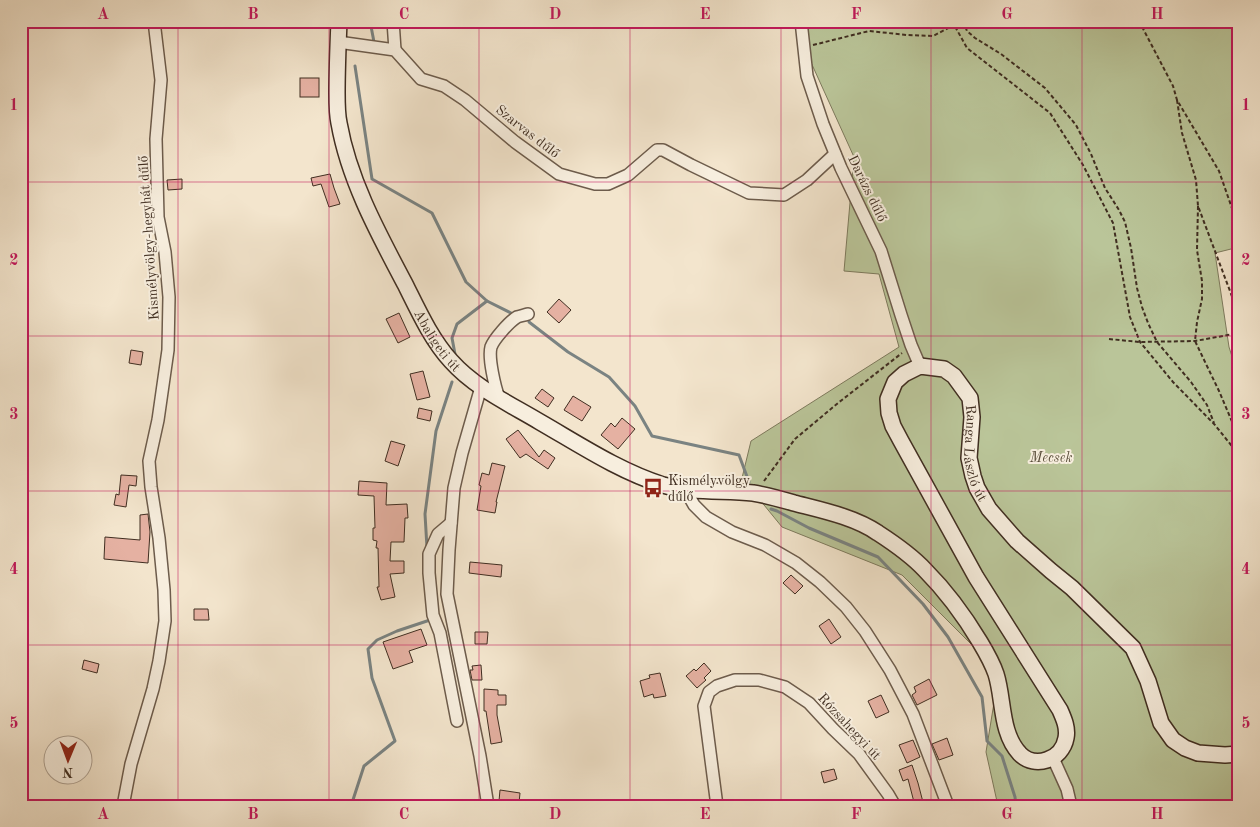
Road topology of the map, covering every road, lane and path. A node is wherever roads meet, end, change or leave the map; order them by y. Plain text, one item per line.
1 (154, 21) edge
2 (339, 21) edge
3 (393, 21) edge
4 (801, 21) edge
5 (952, 21) edge
6 (963, 21) edge
7 (1139, 21) edge
8 (954, 25) junction
9 (338, 42) junction
10 (804, 47) junction
11 (395, 50) junction
12 (1177, 100) junction
13 (835, 154) junction
14 (1198, 206) junction
15 (1239, 218) edge
16 (528, 314) dead end
17 (1239, 316) edge
18 (1239, 333) edge
19 (1109, 339) dead end
20 (1195, 341) junction
21 (1140, 342) junction
22 (1157, 342) junction
23 (911, 345) junction
24 (920, 366) junction
25 (481, 387) junction
26 (499, 398) junction
27 (1214, 425) junction
28 (1239, 438) edge
29 (1239, 455) edge
30 (685, 489) junction
31 (755, 493) junction
32 (451, 523) junction
33 (457, 721) dead end
34 (1239, 754) edge
35 (1052, 758) junction
36 (122, 806) edge
37 (488, 806) edge
38 (717, 806) edge
39 (894, 806) edge
40 (948, 806) edge
41 (1071, 806) edge

1 - 36 street, Kismélyvölgy-hegyhát dűlő
2 - 9 main road, Abaligeti út
3 - 11 street
4 - 10 street, Darázs dűlő
5 - 8 path
6 - 22 path
7 - 12 path
8 - 10 path
8 - 21 path
9 - 11 street
9 - 25 main road, Abaligeti út
10 - 13 street, Darázs dűlő
11 - 13 street, Szarvas dűlő
12 - 14 path
12 - 15 path
13 - 23 street, Darázs dűlő
14 - 17 path
14 - 20 path
16 - 26 street
18 - 20 path
19 - 21 path
20 - 22 path
20 - 28 path
21 - 22 path
21 - 27 path
22 - 27 path
23 - 24 street, Darázs dűlő
23 - 31 path
24 - 34 main road, Ranga László út
24 - 35 main road
25 - 26 main road, Abaligeti út
25 - 32 street
26 - 30 main road, Abaligeti út
27 - 29 path
30 - 31 main road, Abaligeti út
30 - 40 street
31 - 35 main road, Abaligeti út
32 - 33 street
32 - 37 street
35 - 41 street
38 - 39 street, Rózsahegyi út

